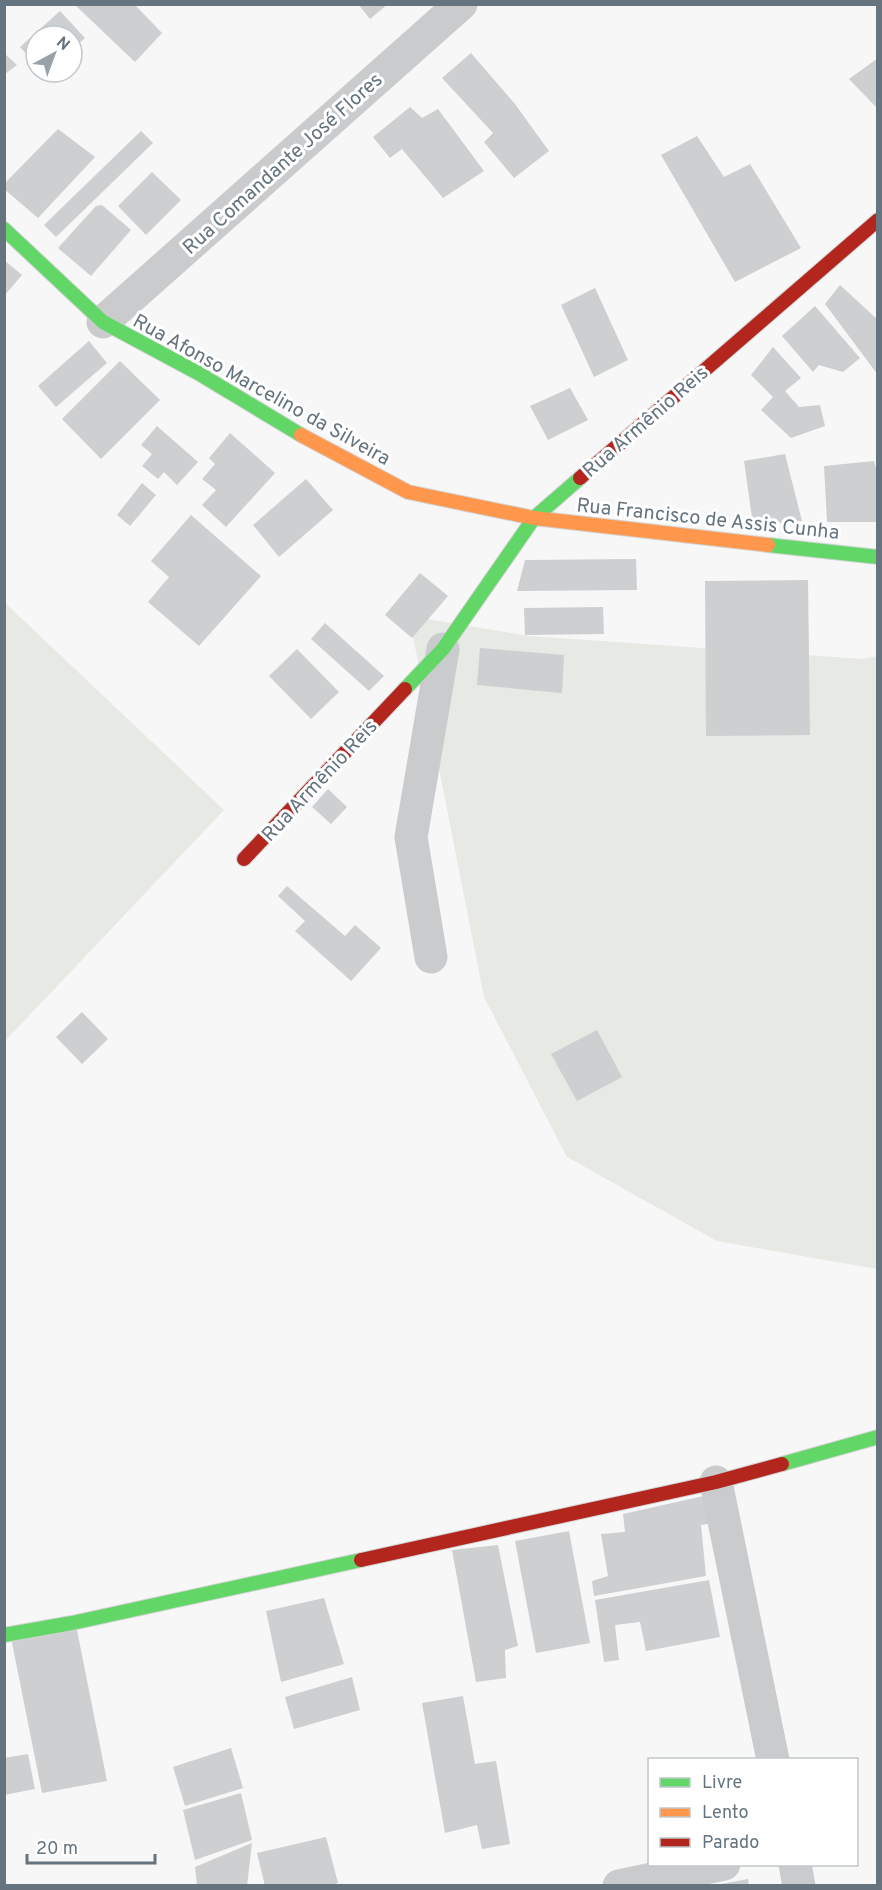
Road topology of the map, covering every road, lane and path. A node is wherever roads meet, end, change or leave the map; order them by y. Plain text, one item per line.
1 (461, 4) edge
2 (878, 220) edge
3 (4, 229) edge
4 (103, 322) junction
5 (534, 518) junction
6 (878, 557) edge
7 (443, 649) junction
8 (244, 859) dead end
9 (431, 957) dead end
10 (878, 1437) edge
11 (716, 1482) junction
12 (4, 1635) edge
13 (773, 1758) edge
14 (714, 1866) edge
15 (795, 1866) edge
16 (619, 1886) edge
17 (799, 1886) edge

1 - 4 street, Rua Comandante José Flores
2 - 5 street, Rua Armênio Reis
3 - 4 street, Rua Afonso Marcelino da Silveira
4 - 5 street, Rua Afonso Marcelino da Silveira
5 - 6 street, Rua Francisco de Assis Cunha
5 - 7 street, Rua Armênio Reis
7 - 8 street, Rua Armênio Reis
7 - 9 street, Rua Armênio Reis
10 - 11 street
11 - 12 street
11 - 13 street
14 - 16 street
15 - 17 street

